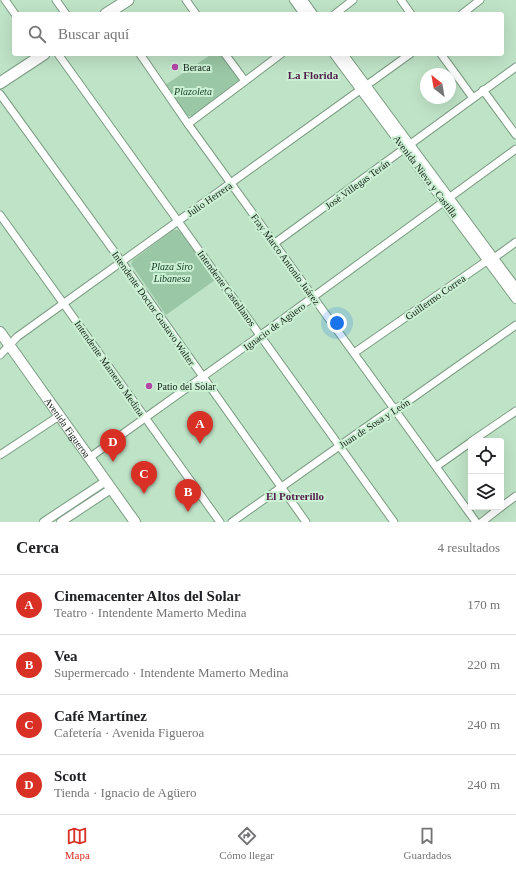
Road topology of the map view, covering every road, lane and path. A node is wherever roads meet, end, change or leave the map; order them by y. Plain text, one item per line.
1 (5, 0) edge
2 (56, 0) edge
3 (127, 0) edge
4 (186, 0) edge
5 (294, 0) edge
6 (303, 0) edge
7 (353, 0) edge
8 (401, 0) edge
9 (480, 0) edge
10 (14, 12) edge
11 (65, 12) edge
12 (111, 12) edge
13 (195, 12) edge
14 (303, 12) edge
15 (312, 12) edge
16 (337, 12) edge
17 (410, 12) edge
18 (465, 12) edge
19 (41, 56) edge
20 (59, 56) edge
21 (141, 56) edge
22 (226, 56) edge
23 (278, 56) edge
24 (336, 56) edge
25 (344, 56) edge
26 (407, 56) edge
27 (442, 56) edge
28 (516, 67) edge
29 (245, 81) junction
30 (0, 83) edge
31 (364, 87) junction
32 (483, 90) junction
33 (0, 94) edge
34 (473, 98) junction
35 (188, 124) junction
36 (516, 135) edge
37 (407, 146) junction
38 (516, 150) edge
39 (231, 183) junction
40 (448, 200) junction
41 (0, 215) edge
42 (178, 220) junction
43 (516, 242) edge
44 (275, 243) junction
45 (491, 259) junction
46 (121, 261) junction
47 (516, 288) edge
48 (314, 297) junction
49 (516, 299) edge
50 (64, 303) junction
51 (516, 325) edge
52 (0, 332) edge
53 (261, 335) junction
54 (9, 345) junction
55 (354, 353) junction
56 (0, 355) edge
57 (203, 377) junction
58 (395, 408) junction
59 (516, 411) edge
60 (59, 416) junction
61 (145, 418) junction
62 (478, 438) edge
63 (340, 445) junction
64 (468, 445) edge
65 (0, 455) edge
66 (89, 458) junction
67 (437, 466) junction
68 (108, 485) junction
69 (281, 487) junction
70 (516, 496) edge
71 (504, 505) edge
72 (497, 510) edge
73 (44, 522) edge
74 (61, 522) edge
75 (135, 522) edge
76 (220, 522) edge
77 (232, 522) edge
78 (306, 522) edge
79 (394, 522) edge
80 (476, 522) edge
81 (482, 522) edge

1 - 10 street
2 - 11 street
3 - 12 main road
4 - 13 street
5 - 14 street
6 - 15 street
7 - 16 street
8 - 17 street
9 - 18 street
19 - 30 main road
20 - 42 street, Intendente Castellanos
21 - 35 street, Fray Marco Antonio Juárez
22 - 29 street
23 - 29 street
24 - 31 street, Avenida Nieva y Castilla
25 - 31 street, Avenida Nieva y Castilla
26 - 31 street, Julio Herrera
27 - 34 street
28 - 32 street, José Villegas Terán
29 - 35 street
31 - 37 street, Avenida Nieva y Castilla
31 - 39 street, Julio Herrera
32 - 34 street, José Villegas Terán
32 - 36 street
33 - 46 street, Intendente Doctor Gustavo Walter
34 - 37 street, José Villegas Terán
35 - 39 street, Fray Marco Antonio Juárez
37 - 40 street, Avenida Nieva y Castilla
37 - 44 street, José Villegas Terán
38 - 40 street, Ignacio de Agüero
39 - 42 street, Julio Herrera
39 - 44 street, Fray Marco Antonio Juárez
40 - 45 street, Avenida Nieva y Castilla
40 - 48 street, Ignacio de Agüero
41 - 50 street, Intendente Mamerto Medina
42 - 46 street, Julio Herrera
42 - 53 street, Intendente Castellanos
43 - 45 street, Guillermo Correa
44 - 48 street, Fray Marco Antonio Juárez
45 - 47 street, Avenida Nieva y Castilla
45 - 49 street, Avenida Nieva y Castilla
45 - 55 street, Guillermo Correa
46 - 50 street, Julio Herrera
46 - 57 street, Intendente Doctor Gustavo Walter
48 - 53 street, Ignacio de Agüero
48 - 55 street, Fray Marco Antonio Juárez
50 - 54 street, Julio Herrera
50 - 61 street, Intendente Mamerto Medina
51 - 58 street, Juan de Sosa y León
52 - 54 main road, Avenida Figueroa
53 - 57 street, Ignacio de Agüero
53 - 63 street, Intendente Castellanos
54 - 56 street, Julio Herrera
54 - 60 main road, Avenida Figueroa
55 - 58 street, Fray Marco Antonio Juárez
57 - 61 street, Ignacio de Agüero
57 - 69 street, Intendente Doctor Gustavo Walter
58 - 63 street, Juan de Sosa y León
58 - 67 street, Fray Marco Antonio Juárez
59 - 62 street
60 - 65 street
60 - 66 main road, Avenida Figueroa
61 - 66 street, Ignacio de Agüero
61 - 76 street, Intendente Mamerto Medina
63 - 69 street, Juan de Sosa y León
63 - 79 street, Intendente Castellanos
64 - 67 street
66 - 68 main road, Avenida Figueroa
67 - 80 street, Fray Marco Antonio Juárez
68 - 73 street
68 - 74 street
68 - 75 main road, Avenida Figueroa
69 - 77 street, Juan de Sosa y León
69 - 78 street, Intendente Doctor Gustavo Walter
70 - 71 street
72 - 81 street

